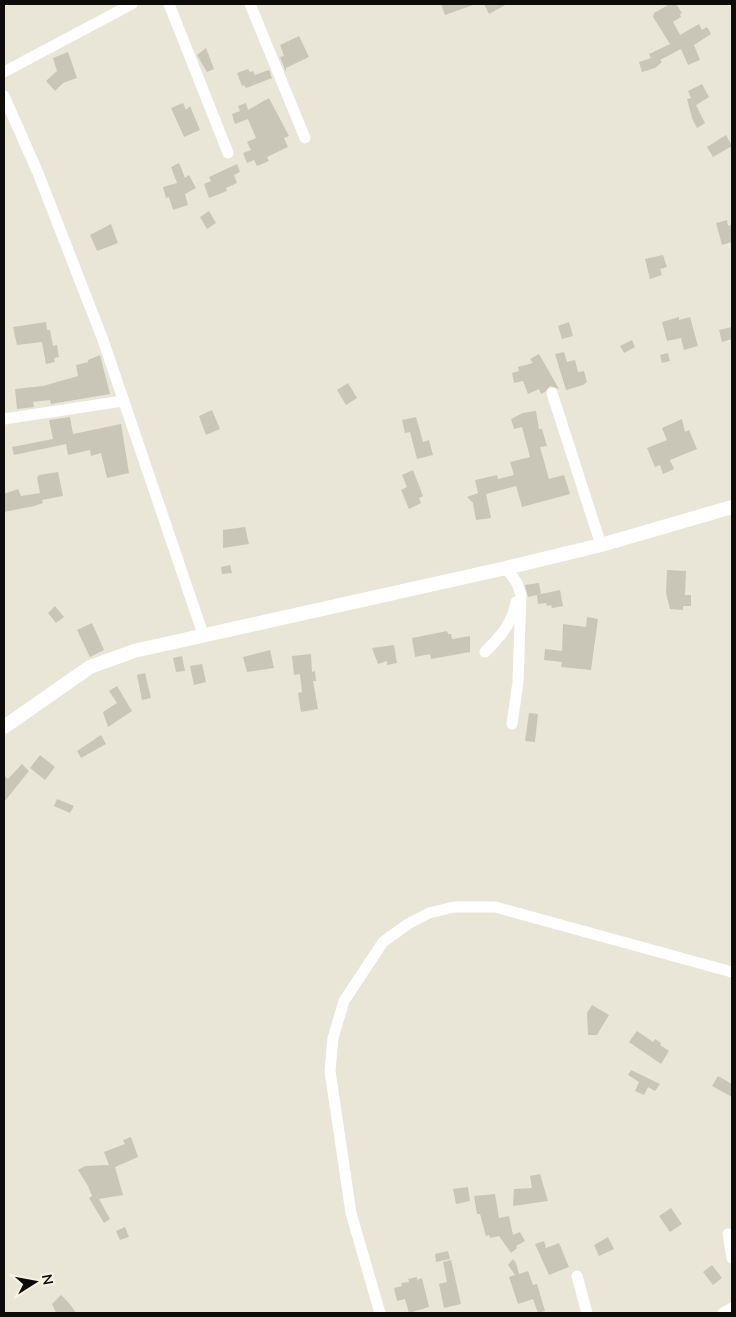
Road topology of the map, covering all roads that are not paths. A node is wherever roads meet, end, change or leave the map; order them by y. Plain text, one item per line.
1 (132, 4) edge
2 (170, 4) edge
3 (250, 4) edge
4 (4, 72) edge
5 (4, 96) edge
6 (305, 138) dead end
7 (228, 153) dead end
8 (552, 393) dead end
9 (123, 401) junction
10 (4, 419) edge
11 (732, 507) edge
12 (601, 545) junction
13 (506, 568) junction
14 (517, 583) junction
15 (203, 634) junction
16 (485, 652) dead end
17 (512, 724) dead end
18 (4, 727) edge
19 (732, 972) edge
20 (728, 1234) dead end
21 (732, 1258) edge
22 (577, 1276) dead end
23 (732, 1308) edge
24 (380, 1313) edge
25 (587, 1313) edge
26 (723, 1313) edge

1 - 4 street
2 - 7 street
3 - 6 street
5 - 9 street
8 - 12 street
9 - 10 street
9 - 15 street
11 - 12 street
12 - 13 street
13 - 14 street
13 - 15 street
14 - 16 street
14 - 17 street
15 - 18 street
19 - 24 street
20 - 21 street
22 - 25 street
23 - 26 street

